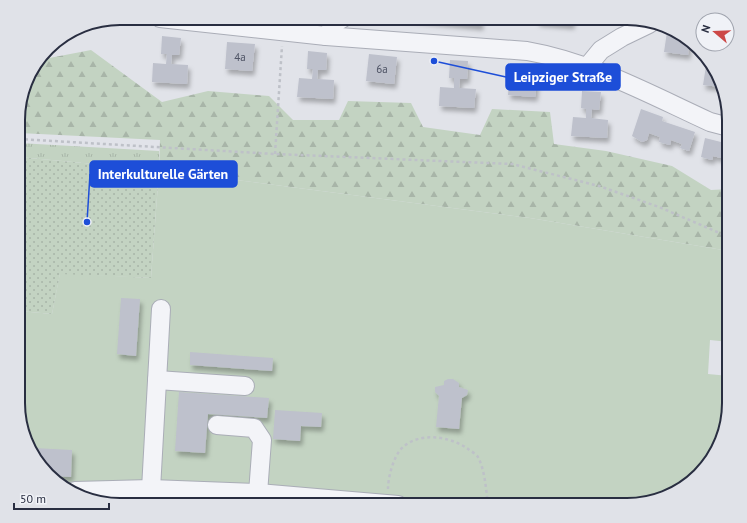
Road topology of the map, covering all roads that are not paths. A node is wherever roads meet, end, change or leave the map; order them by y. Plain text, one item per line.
1 (226, 25) edge
2 (335, 25) edge
3 (644, 27) edge
4 (326, 36) junction
5 (587, 67) junction
6 (722, 125) edge
7 (161, 309) dead end
8 (157, 380) junction
9 (245, 386) dead end
10 (217, 425) dead end
11 (82, 491) edge
12 (258, 493) junction
13 (150, 497) edge
14 (313, 498) edge

1 - 4 street
2 - 4 street
3 - 5 street
4 - 5 street
5 - 6 street
7 - 8 street
8 - 9 street
8 - 13 street
10 - 12 street
11 - 13 street
12 - 13 street
12 - 14 street

